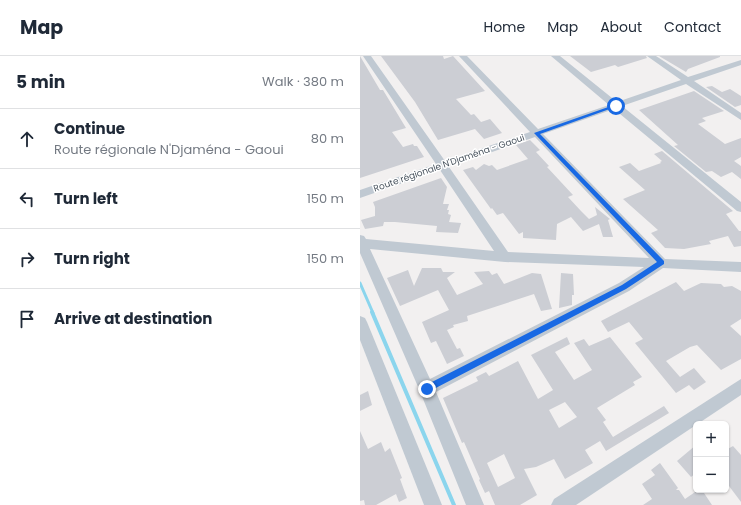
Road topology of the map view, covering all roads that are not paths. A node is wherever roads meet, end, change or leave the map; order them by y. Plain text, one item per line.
1 (367, 56) edge
2 (463, 56) edge
3 (555, 56) edge
4 (651, 56) edge
5 (741, 62) edge
6 (687, 81) junction
7 (616, 106) junction
8 (741, 117) edge
9 (537, 133) junction
10 (444, 165) junction
11 (360, 194) edge
12 (741, 208) edge
13 (361, 241) edge
14 (505, 257) junction
15 (661, 263) junction
16 (741, 267) edge
17 (360, 322) edge
18 (741, 386) edge
19 (427, 389) junction
20 (433, 505) edge
21 (475, 505) edge
22 (560, 505) edge

1 - 10 street
2 - 9 street
3 - 7 street
4 - 6 street
5 - 6 street, Route régionale N'Djaména - Gaoui
6 - 7 street, Route régionale N'Djaména - Gaoui
6 - 8 street
7 - 9 street, Route régionale N'Djaména - Gaoui
7 - 12 street
9 - 10 street, Route régionale N'Djaména - Gaoui
9 - 15 street
10 - 11 street, Route régionale N'Djaména - Gaoui
10 - 14 street
13 - 14 street
13 - 19 street
14 - 15 street
15 - 16 street
15 - 19 street
17 - 20 street
18 - 22 street
19 - 21 street

